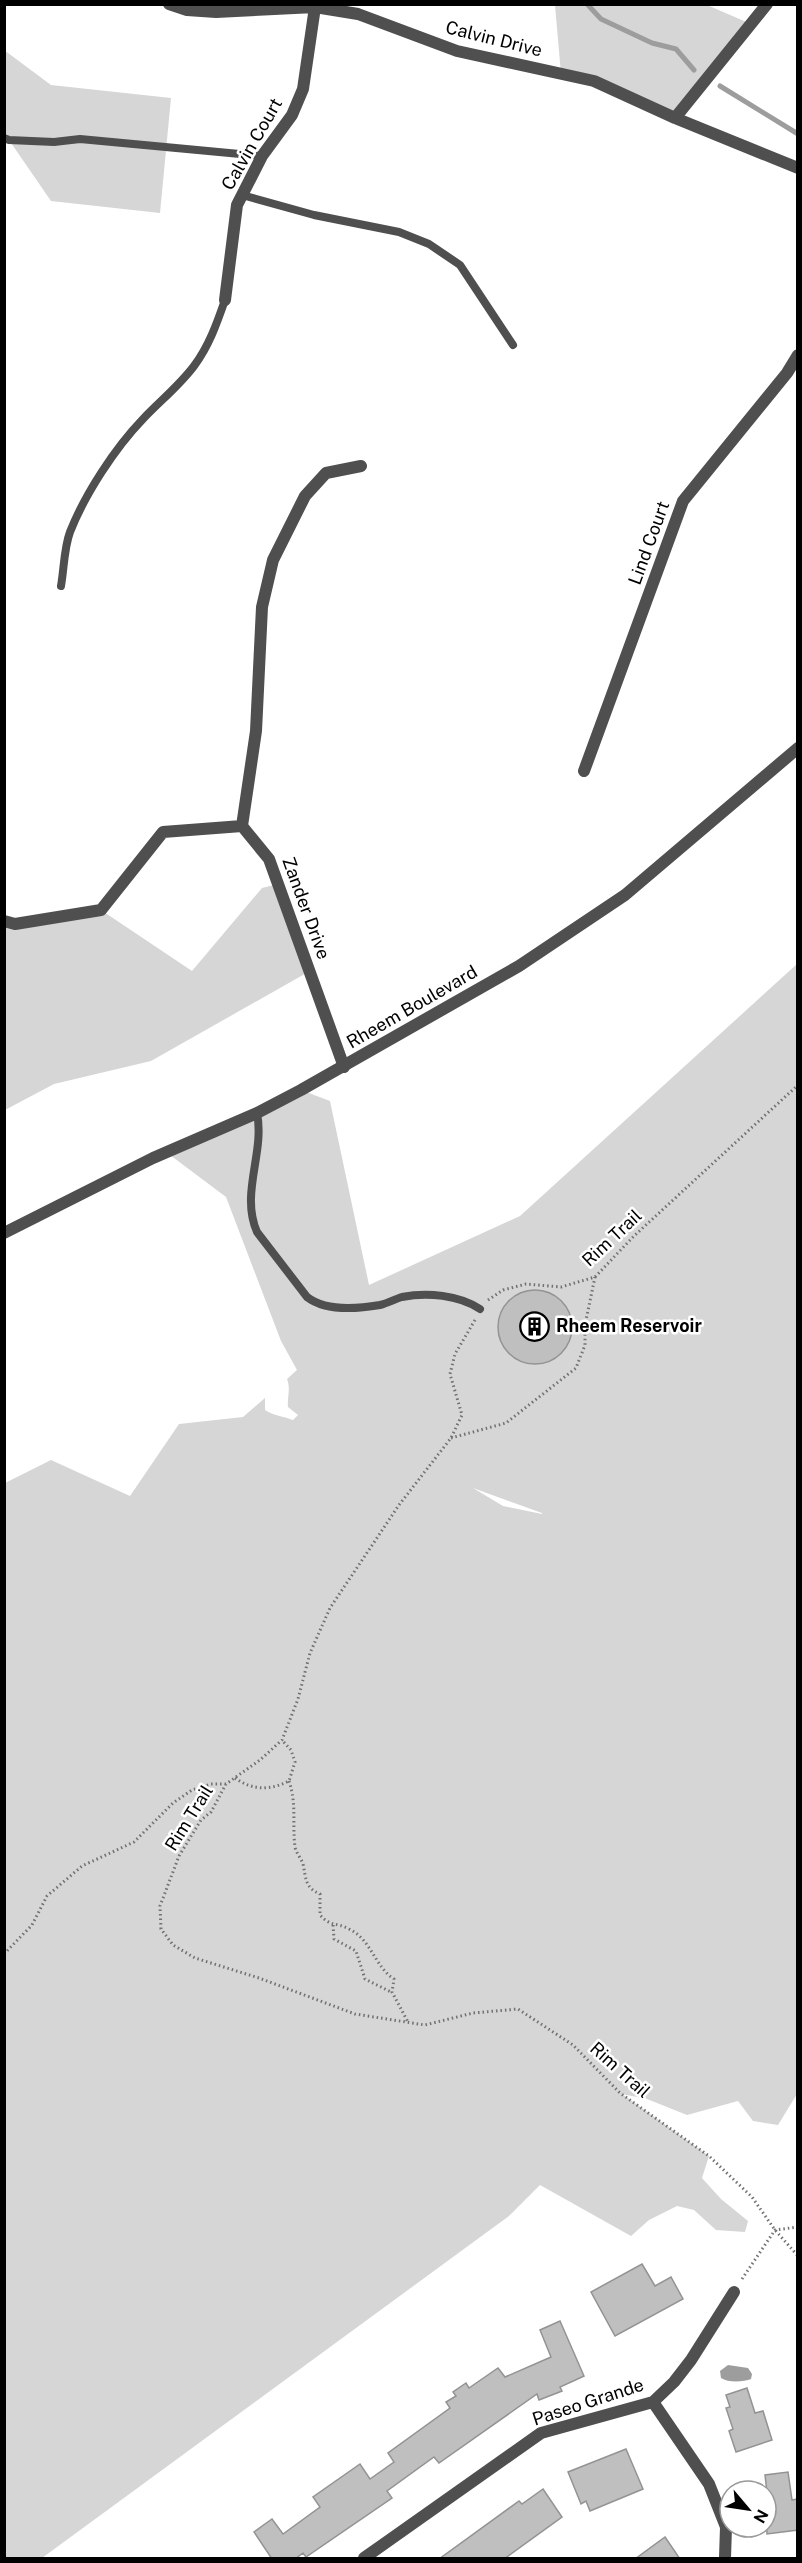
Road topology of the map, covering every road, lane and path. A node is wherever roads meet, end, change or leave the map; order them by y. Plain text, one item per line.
1 (169, 4) edge
2 (767, 4) edge
3 (315, 7) junction
4 (675, 118) junction
5 (4, 138) edge
6 (262, 156) junction
7 (798, 168) edge
8 (242, 195) junction
9 (225, 300) joint
10 (513, 345) dead end
11 (798, 356) edge
12 (361, 466) dead end
13 (61, 586) dead end
14 (798, 747) edge
15 (584, 771) dead end
16 (242, 826) junction
17 (4, 921) edge
18 (344, 1067) junction
19 (798, 1085) edge
20 (257, 1113) junction
21 (4, 1233) edge
22 (595, 1277) junction
23 (480, 1310) junction
24 (450, 1438) junction
25 (282, 1740) junction
26 (235, 1778) junction
27 (289, 1781) junction
28 (226, 1785) junction
29 (333, 1925) junction
30 (4, 1954) edge
31 (392, 1992) junction
32 (408, 2022) junction
33 (798, 2227) edge
34 (775, 2230) junction
35 (798, 2256) edge
36 (734, 2292) joint
37 (653, 2402) junction
38 (364, 2559) edge
39 (725, 2559) edge

1 - 3 street, Calvin Drive
2 - 4 street
3 - 4 street, Calvin Drive
3 - 6 street, Calvin Court
4 - 7 street, Calvin Drive
5 - 6 lane
6 - 8 street, Calvin Court
8 - 9 street, Calvin Court
8 - 10 lane
9 - 13 lane
11 - 15 street, Lind Court
12 - 16 street
14 - 18 street, Rheem Boulevard
16 - 17 street
16 - 18 street, Zander Drive
18 - 20 street, Rheem Boulevard
19 - 22 path, Rim Trail
20 - 21 street, Rheem Boulevard
20 - 23 lane
22 - 23 path, Rim Trail
22 - 24 path
23 - 24 path, Rim Trail
24 - 25 path, Rim Trail
25 - 26 path, Rim Trail
25 - 27 path
26 - 27 path
26 - 28 path, Rim Trail
27 - 29 path
28 - 30 path
28 - 32 path, Rim Trail
29 - 31 path
29 - 31 path
31 - 32 path
32 - 34 path, Rim Trail
33 - 34 path
34 - 35 path, Rim Trail
34 - 36 path
36 - 37 street, Paseo Grande
37 - 38 street, Paseo Grande
37 - 39 street

